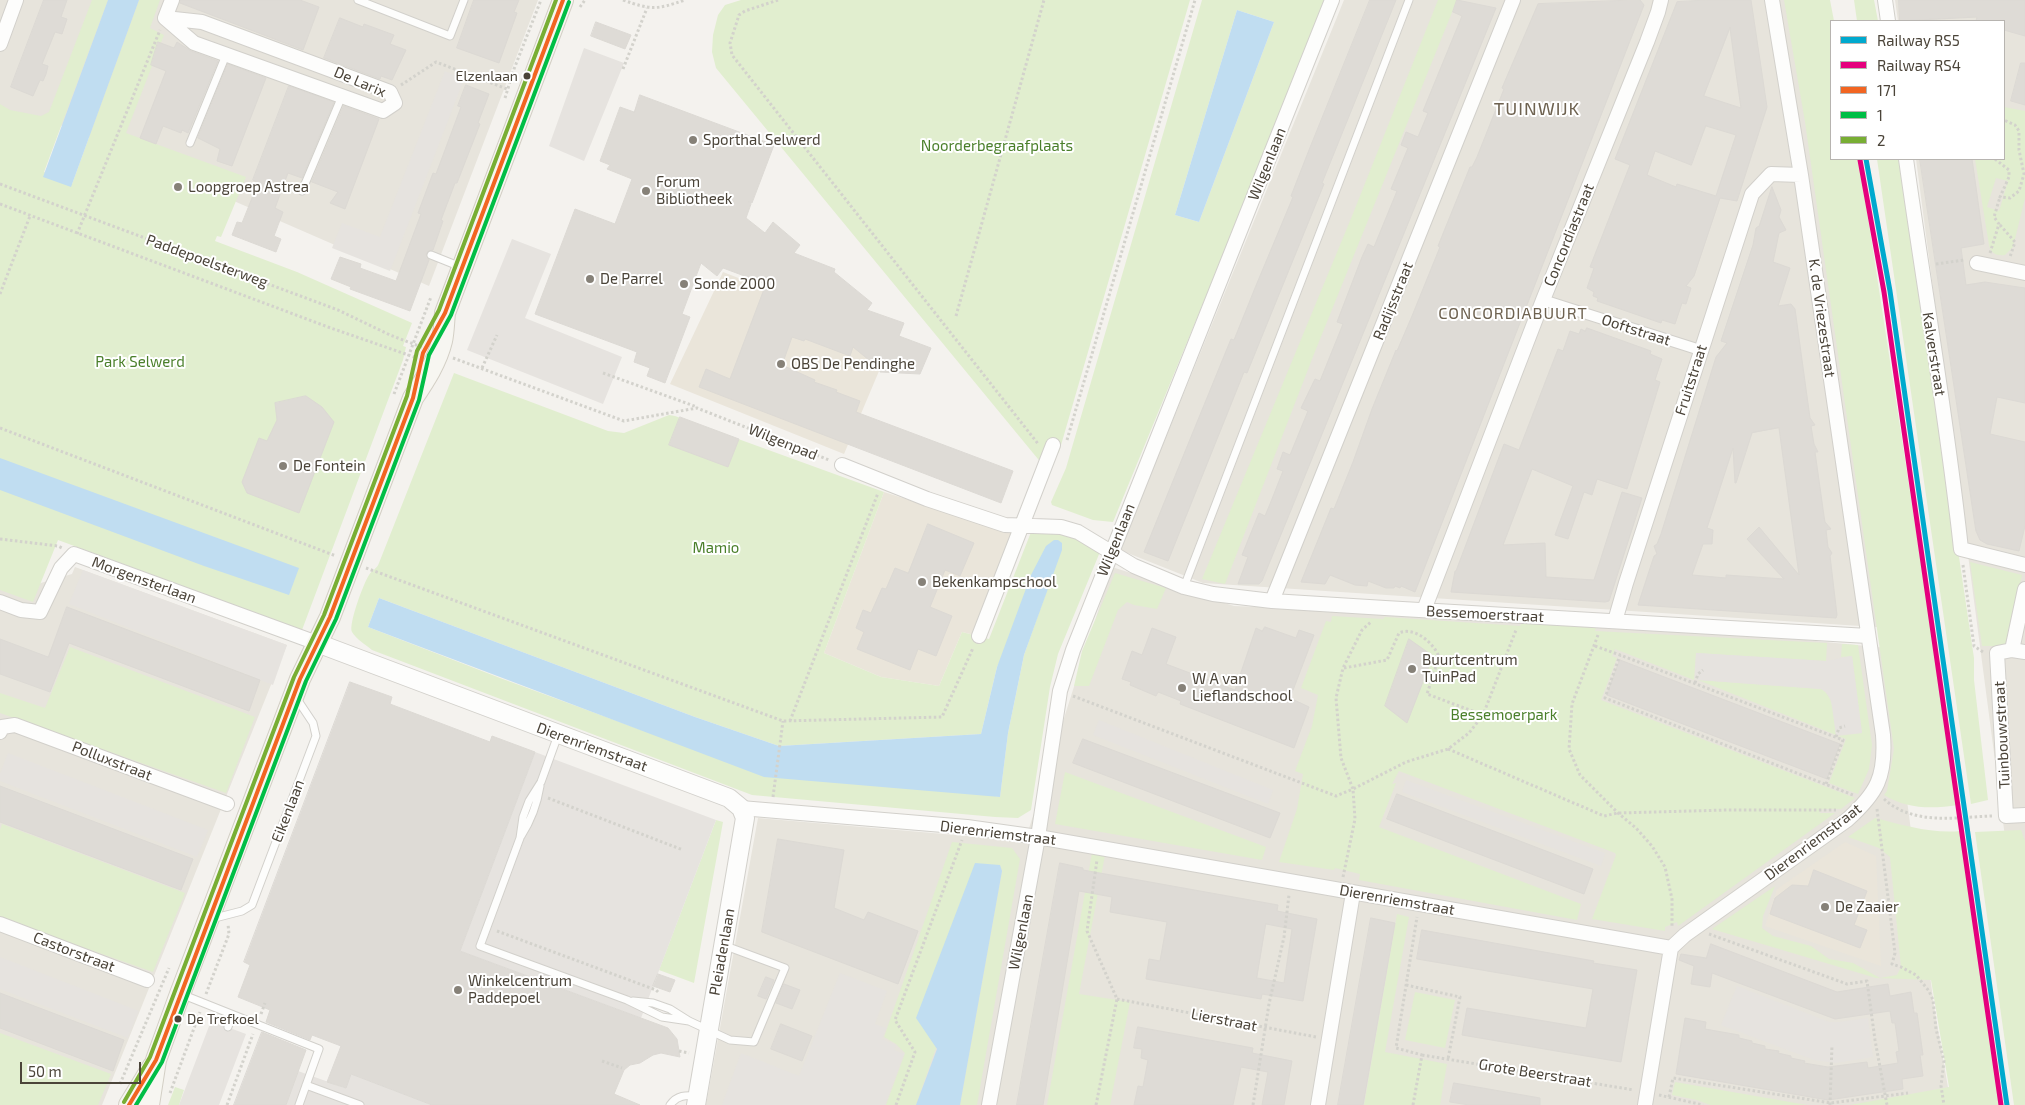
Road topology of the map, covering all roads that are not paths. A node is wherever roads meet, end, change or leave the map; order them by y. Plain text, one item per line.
1 (16, 0) edge
2 (172, 0) edge
3 (358, 0) edge
4 (464, 0) edge
5 (563, 0) edge
6 (1332, 0) edge
7 (1409, 0) edge
8 (1513, 0) edge
9 (1661, 0) edge
10 (1772, 0) edge
11 (1886, 0) edge
12 (165, 18) junction
13 (1888, 20) edge
14 (0, 44) edge
15 (226, 55) junction
16 (342, 96) junction
17 (190, 144) dead end
18 (1906, 160) edge
19 (1801, 175) junction
20 (302, 191) dead end
21 (431, 255) dead end
22 (1981, 264) road end
23 (462, 267) junction
24 (2025, 273) edge
25 (1543, 300) junction
26 (445, 313) junction
27 (1700, 350) junction
28 (413, 398) junction
29 (1050, 450) road end
30 (842, 465) road end
31 (1022, 526) junction
32 (1111, 554) junction
33 (2025, 565) edge
34 (1184, 587) junction
35 (2025, 589) edge
36 (1272, 601) junction
37 (0, 602) edge
38 (1424, 610) junction
39 (1609, 621) junction
40 (979, 636) road end
41 (1868, 636) junction
42 (317, 644) junction
43 (2018, 651) edge
44 (294, 695) junction
45 (0, 732) edge
46 (558, 735) junction
47 (541, 782) junction
48 (227, 804) dead end
49 (741, 808) junction
50 (2025, 815) edge
51 (1038, 837) junction
52 (520, 838) junction
53 (1347, 891) junction
54 (208, 920) junction
55 (0, 924) edge
56 (724, 945) junction
57 (1671, 948) junction
58 (147, 980) dead end
59 (180, 994) junction
60 (232, 1016) junction
61 (228, 1027) dead end
62 (709, 1031) junction
63 (156, 1060) junction
64 (306, 1085) junction
65 (1646, 1099) edge
66 (696, 1101) edge
67 (128, 1105) edge
68 (149, 1105) edge
69 (299, 1105) edge
70 (360, 1105) edge
71 (670, 1105) edge
72 (989, 1105) edge
73 (1318, 1105) edge

1 - 14 street
2 - 12 street
3 - 4 lane
5 - 23 main road
6 - 32 street, Wilgenlaan
7 - 34 lane
8 - 36 street, Radijsstraat
9 - 25 street, Concordiastraat
10 - 19 street, K. de Vriezestraat
11 - 13 street
12 - 15 street, De Larix
12 - 16 street, De Larix
15 - 16 street, De Larix
15 - 17 lane
16 - 20 lane
18 - 33 street, Kalverstraat
19 - 27 street, Fruitstraat
19 - 41 street, K. de Vriezestraat
21 - 23 lane
22 - 24 street
23 - 26 main road
25 - 27 street, Ooftstraat
25 - 38 street, Concordiastraat
26 - 28 main road
26 - 28 main road
27 - 39 street, Fruitstraat
28 - 42 main road
29 - 31 street
30 - 31 street
31 - 32 street
31 - 40 street
32 - 34 street, Bessemoerstraat
32 - 51 street, Wilgenlaan
34 - 36 street, Bessemoerstraat
35 - 43 street
36 - 38 street, Bessemoerstraat
37 - 42 street, Morgensterlaan
38 - 39 street, Bessemoerstraat
39 - 41 street, Bessemoerstraat
41 - 57 street, Dierenriemstraat
42 - 44 main road
42 - 46 street, Dierenriemstraat
43 - 50 street, Tuinbouwstraat
44 - 54 main road
44 - 54 lane, Eikenlaan
45 - 48 street, Polluxstraat
46 - 47 lane
46 - 49 street, Dierenriemstraat
47 - 52 lane
47 - 52 lane
49 - 51 street, Dierenriemstraat
49 - 56 street, Pleiadenlaan
51 - 53 street, Dierenriemstraat
51 - 72 street, Wilgenlaan
52 - 62 lane
53 - 57 street, Dierenriemstraat
53 - 73 street
54 - 59 main road
55 - 58 street, Castorstraat
56 - 62 street, Pleiadenlaan
56 - 62 lane
57 - 65 street
59 - 60 lane
59 - 63 main road
60 - 61 lane
60 - 64 lane
62 - 66 street, Pleiadenlaan
63 - 67 main road
63 - 68 main road
64 - 69 lane
64 - 70 lane
66 - 71 lane, Pleiadenlaan

